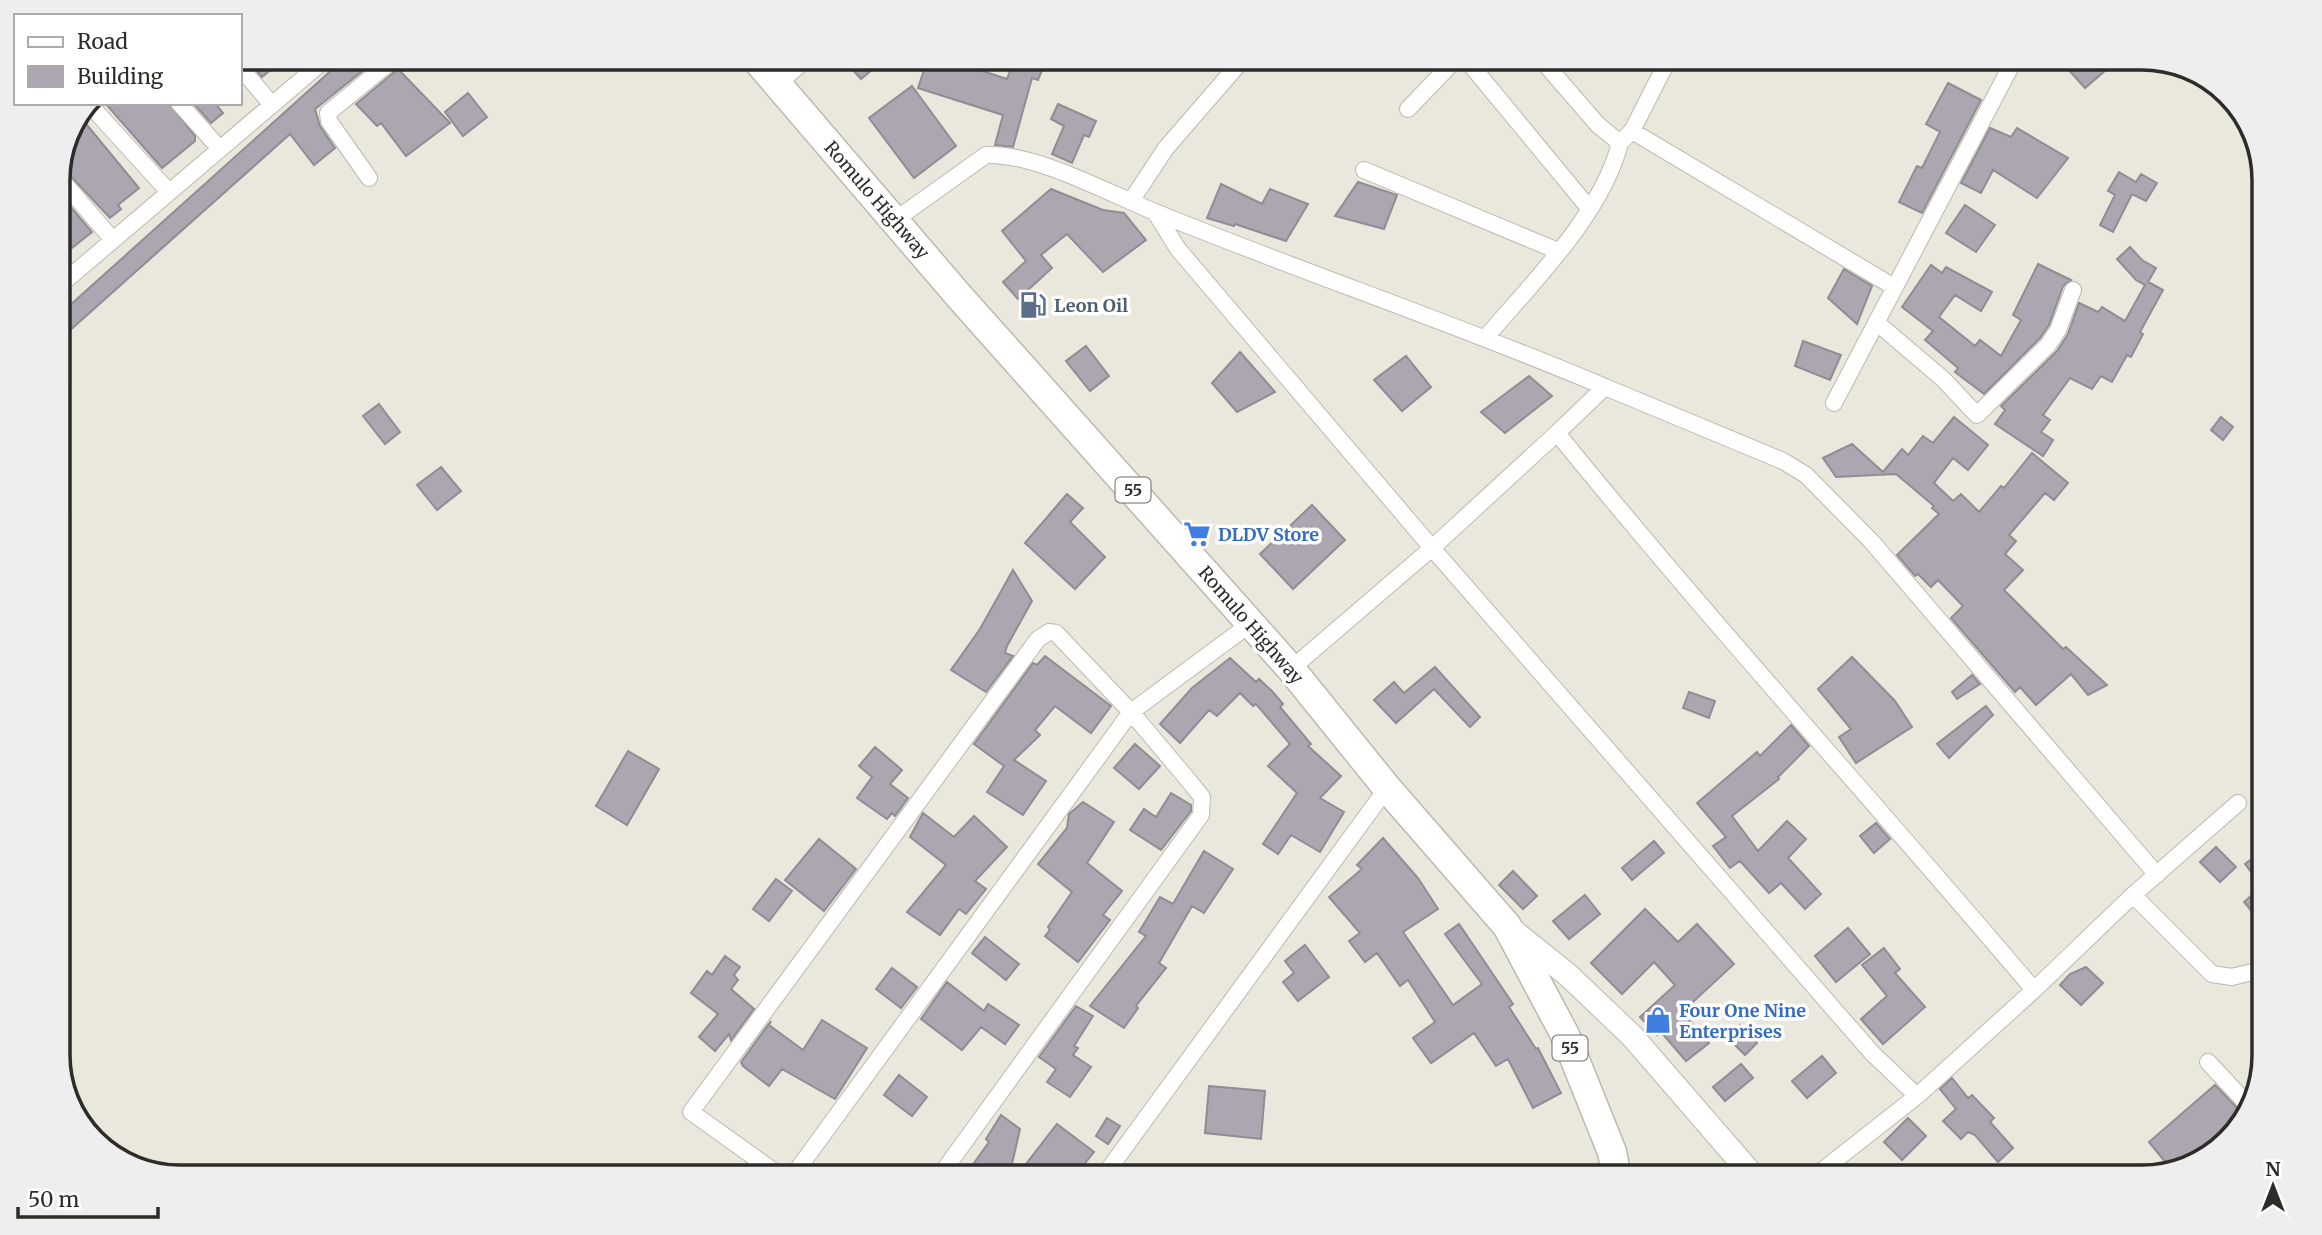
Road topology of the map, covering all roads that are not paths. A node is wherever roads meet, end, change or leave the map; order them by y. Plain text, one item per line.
1 (243, 70) edge
2 (313, 70) edge
3 (380, 70) edge
4 (765, 70) edge
5 (794, 70) edge
6 (1234, 70) edge
7 (1445, 70) edge
8 (1475, 70) edge
9 (1550, 70) edge
10 (1663, 70) edge
11 (2009, 70) edge
12 (777, 84) junction
13 (181, 105) edge
14 (272, 105) junction
15 (1408, 109) dead end
16 (95, 111) edge
17 (1632, 131) junction
18 (1620, 143) junction
19 (220, 149) junction
20 (1364, 170) dead end
21 (369, 178) dead end
22 (70, 190) edge
23 (169, 192) junction
24 (1131, 201) junction
25 (1588, 207) junction
26 (1154, 212) junction
27 (895, 220) junction
28 (113, 240) junction
29 (1558, 251) junction
30 (70, 274) edge
31 (1894, 287) junction
32 (2073, 290) dead end
33 (1876, 322) junction
34 (1487, 337) junction
35 (1605, 387) junction
36 (1833, 403) dead end
37 (1557, 433) junction
38 (1432, 548) junction
39 (1250, 624) junction
40 (1291, 669) junction
41 (1131, 712) junction
42 (1387, 788) junction
43 (2238, 803) dead end
44 (2157, 875) junction
45 (2133, 895) junction
46 (1507, 926) junction
47 (2252, 972) edge
48 (2034, 990) junction
49 (2208, 1062) dead end
50 (1917, 1096) junction
51 (2243, 1099) edge
52 (765, 1165) edge
53 (801, 1165) edge
54 (948, 1165) edge
55 (1112, 1165) edge
56 (1615, 1165) edge
57 (1745, 1165) edge
58 (1829, 1165) edge

1 - 14 street
2 - 14 street
3 - 21 street
4 - 12 highway, Romulo Highway / 55
5 - 12 street
6 - 24 street
7 - 15 street
8 - 25 street
9 - 18 street
10 - 17 street
11 - 31 street
12 - 27 highway, Romulo Highway / 55
13 - 19 street
14 - 19 street
16 - 23 street
17 - 18 street
17 - 31 street
18 - 25 street
19 - 23 street
20 - 29 street
22 - 28 street
23 - 28 street
24 - 26 street
24 - 27 street
25 - 29 street
26 - 34 street
26 - 38 street
27 - 39 highway, Romulo Highway / 55
28 - 30 street
29 - 34 street
31 - 33 street
32 - 33 street
33 - 36 street
34 - 35 street
35 - 37 street
35 - 44 street
37 - 38 street
37 - 48 street
38 - 40 street
38 - 50 street
39 - 40 highway, Romulo Highway / 55
39 - 41 street
40 - 42 highway, Romulo Highway / 55
41 - 52 street
41 - 53 street
41 - 54 street
42 - 46 highway, Romulo Highway / 55
42 - 55 street
43 - 44 street
44 - 45 street
45 - 47 street
45 - 48 street
46 - 56 highway, Romulo Highway / 55
46 - 57 main road
48 - 50 street
49 - 51 street
50 - 58 street

